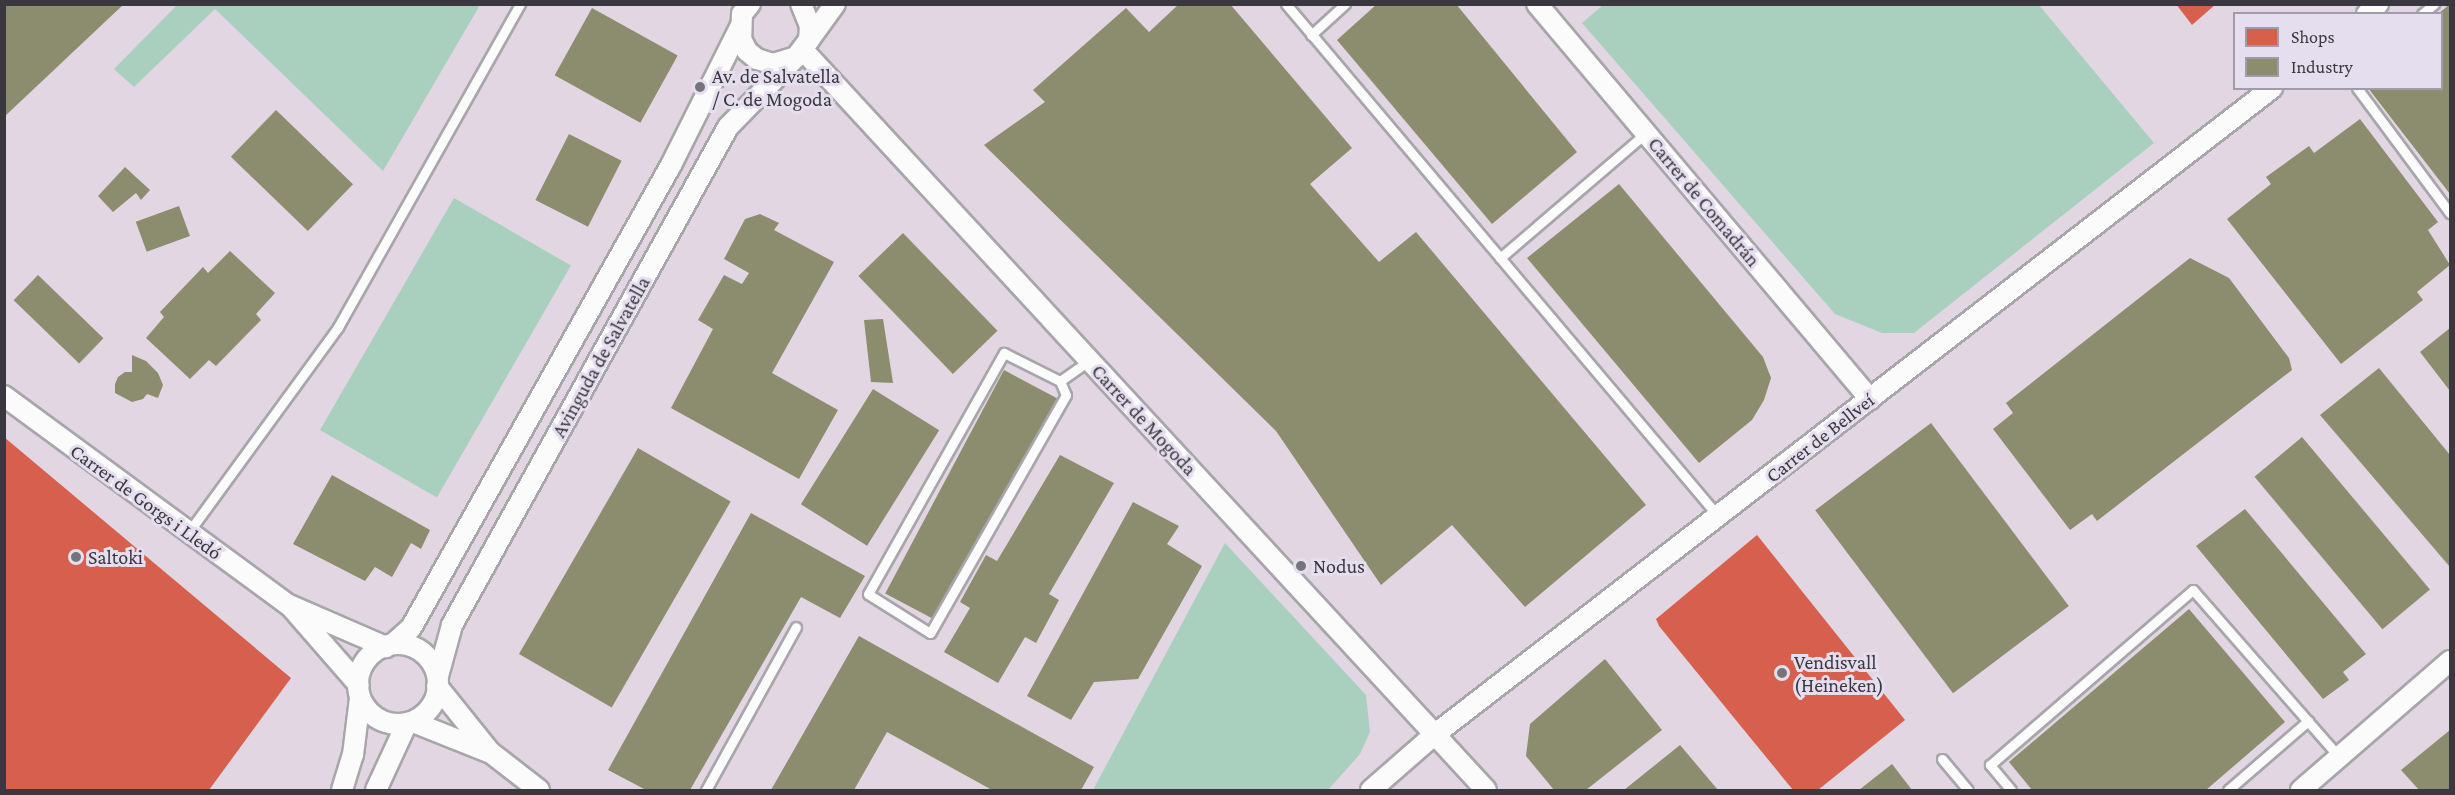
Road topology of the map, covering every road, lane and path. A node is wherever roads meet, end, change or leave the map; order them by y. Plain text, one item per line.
1 (520, 4) edge
2 (750, 4) edge
3 (801, 4) edge
4 (836, 4) edge
5 (1286, 4) edge
6 (1345, 4) edge
7 (1537, 4) edge
8 (740, 27) junction
9 (1311, 35) junction
10 (803, 49) junction
11 (2269, 90) edge
12 (2359, 90) edge
13 (1646, 133) junction
14 (2451, 213) edge
15 (1500, 258) junction
16 (1089, 361) junction
17 (1060, 381) junction
18 (4, 396) edge
19 (1870, 399) junction
20 (1718, 516) junction
21 (188, 533) junction
22 (290, 605) junction
23 (796, 627) dead end
24 (389, 645) junction
25 (2451, 661) edge
26 (438, 681) junction
27 (359, 691) junction
28 (2308, 721) junction
29 (410, 722) junction
30 (1434, 735) junction
31 (490, 752) junction
32 (2339, 757) junction
33 (1942, 759) dead end
34 (342, 790) edge
35 (376, 790) edge
36 (539, 790) edge
37 (706, 790) edge
38 (1371, 790) edge
39 (1486, 790) edge
40 (1968, 790) edge
41 (2011, 790) edge
42 (2228, 790) edge
43 (2301, 790) edge

1 - 21 lane
2 - 8 street, Avinguda de Salvatella
3 - 10 street
4 - 10 street, Avinguda de Salvatella
5 - 9 lane
6 - 9 lane
7 - 13 street, Carrer de Comadrán
8 - 10 street
8 - 24 street, Avinguda de Salvatella
9 - 15 lane
10 - 16 street, Carrer de Mogoda
10 - 26 street, Avinguda de Salvatella
11 - 19 street, Carrer de Bellveí
12 - 14 lane
13 - 15 lane
13 - 19 street, Carrer de Comadrán
15 - 20 lane
16 - 17 lane
16 - 30 street, Carrer de Mogoda
17 - 17 lane
18 - 21 street, Carrer de Gorgs i Lledó
19 - 20 street, Carrer de Bellveí
20 - 30 street, Carrer de Bellveí
21 - 22 street, Carrer de Gorgs i Lledó
22 - 24 street, Carrer de Gorgs i Lledó
22 - 27 street, Carrer de Gorgs i Lledó
23 - 37 lane
24 - 26 street
24 - 27 street
25 - 32 street
26 - 29 street
26 - 31 street
27 - 29 street
27 - 34 street
28 - 32 lane
28 - 41 lane
28 - 42 lane
29 - 31 street
29 - 35 street
30 - 38 street, Carrer de Bellveí
30 - 39 street, Carrer de Mogoda
31 - 36 street
32 - 43 street
33 - 40 lane

